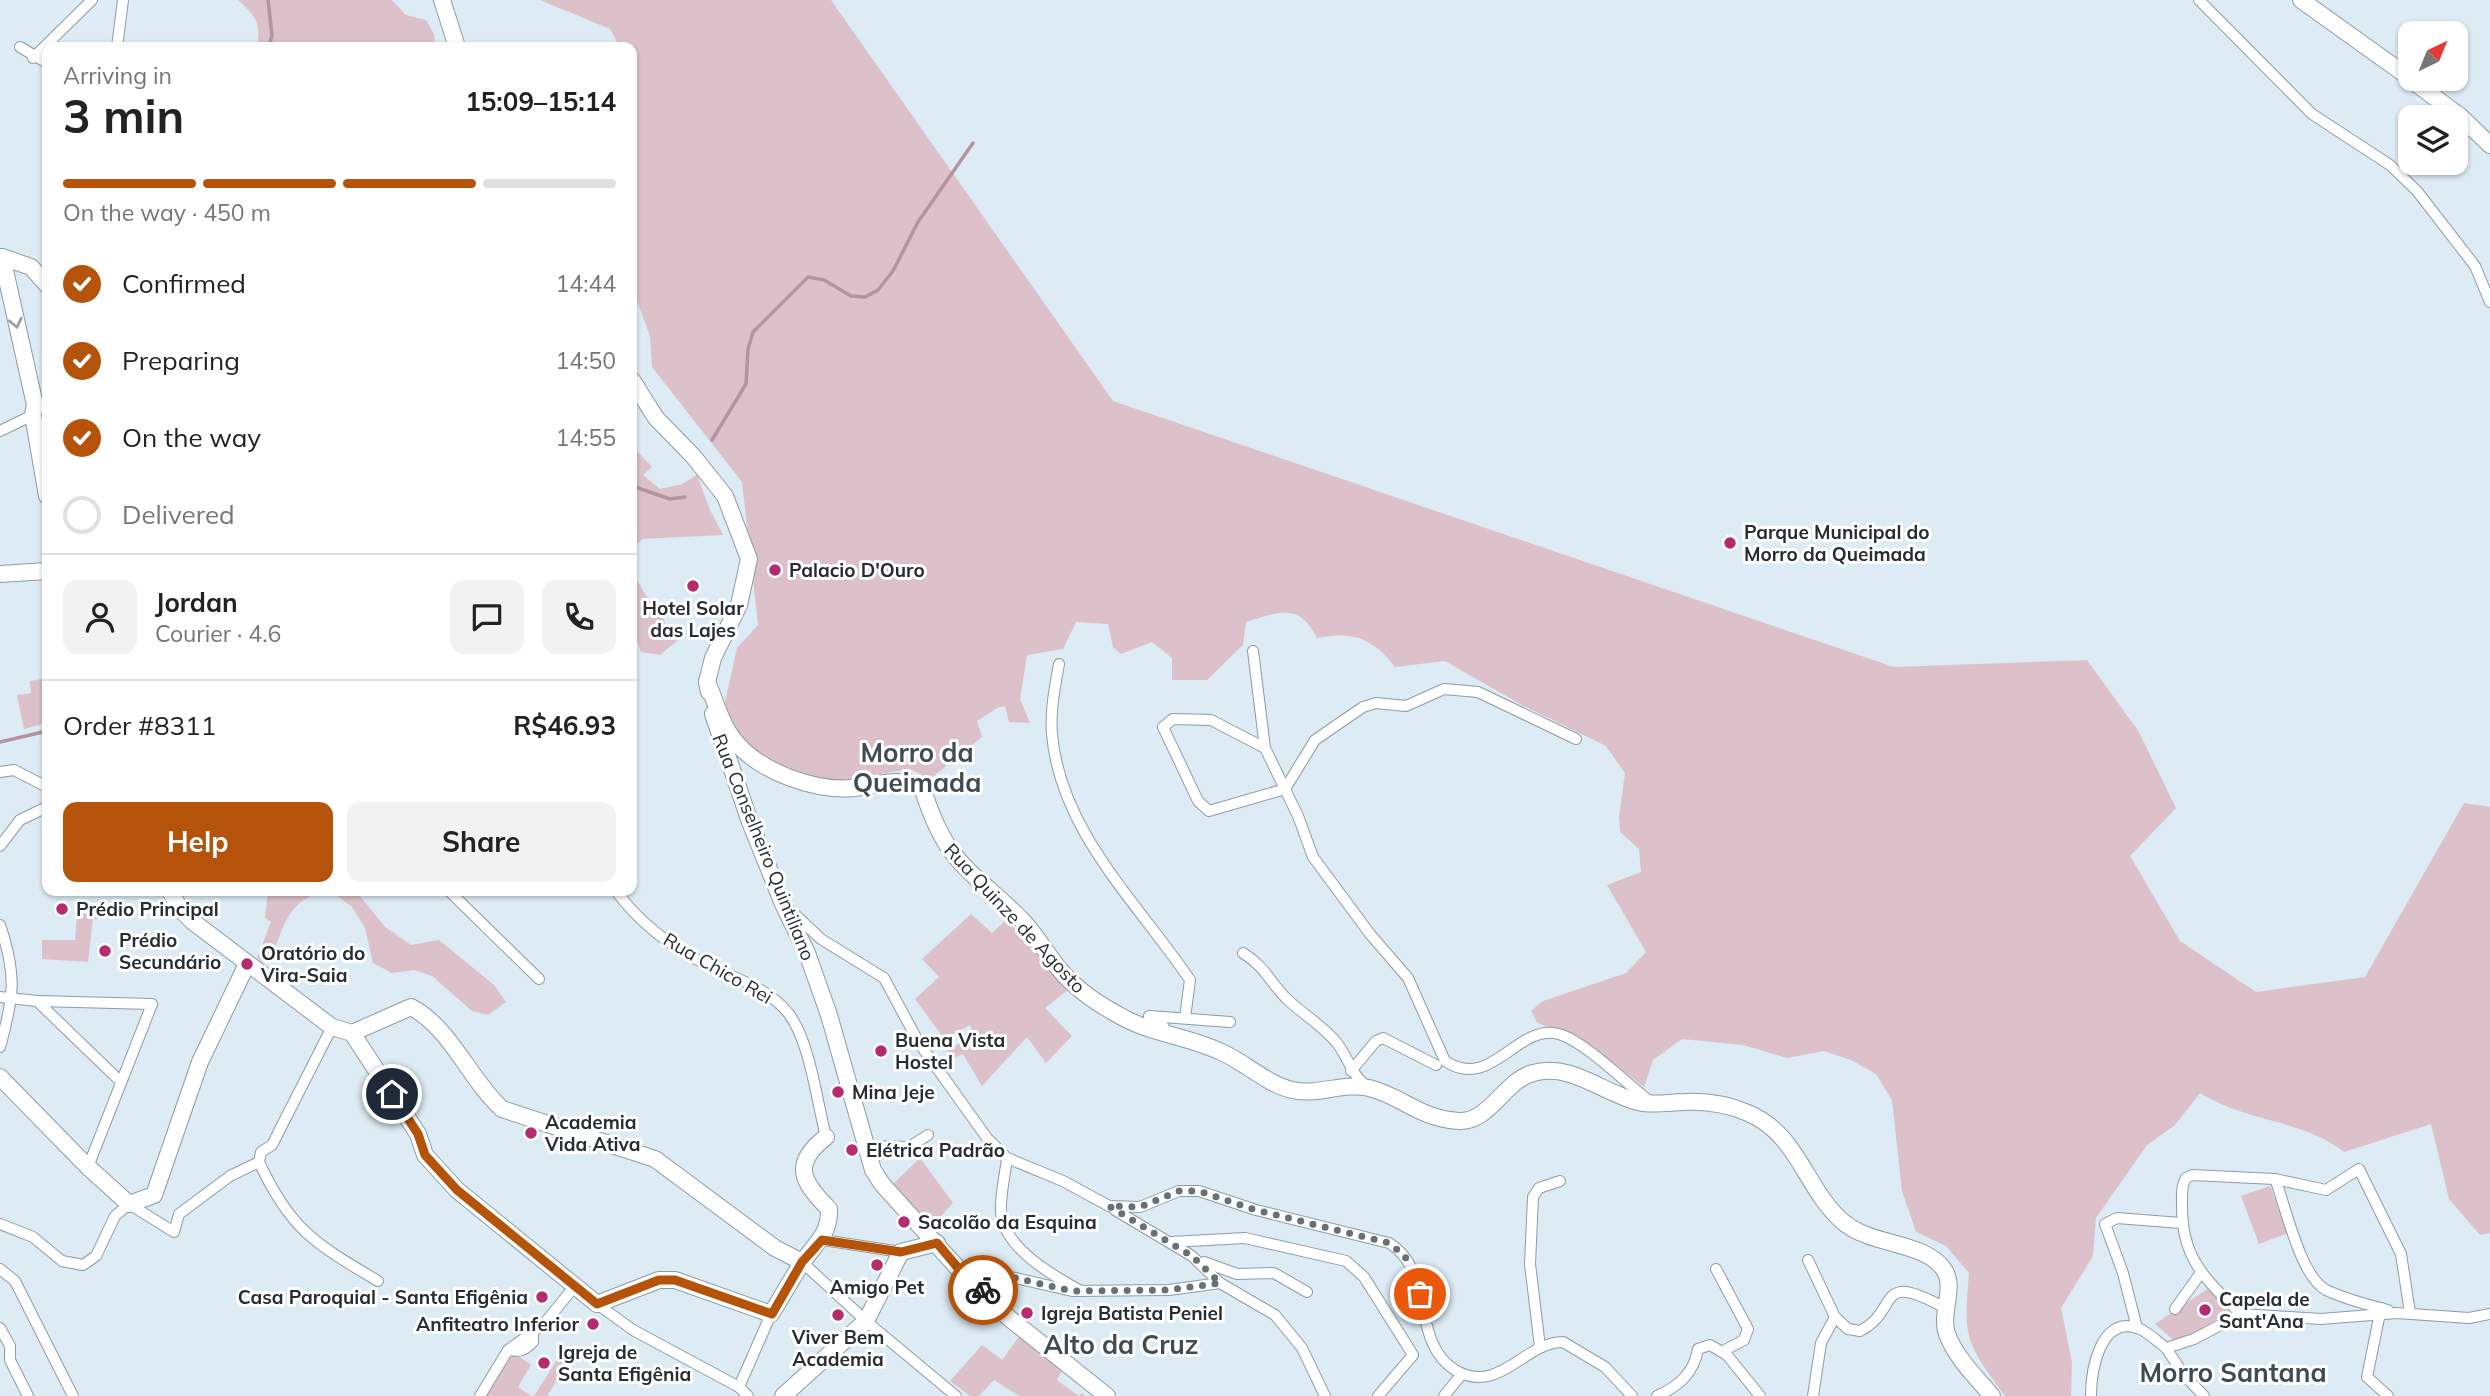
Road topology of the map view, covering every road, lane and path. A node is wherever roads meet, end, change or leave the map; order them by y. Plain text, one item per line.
1 (92, 0) edge
2 (123, 0) edge
3 (442, 0) edge
4 (2199, 0) edge
5 (2301, 0) edge
6 (49, 42) edge
7 (118, 42) edge
8 (455, 42) edge
9 (20, 47) dead end
10 (42, 49) edge
11 (33, 58) junction
12 (42, 62) edge
13 (2398, 69) edge
14 (2427, 91) edge
15 (2490, 145) edge
16 (1, 257) edge
17 (42, 280) edge
18 (2490, 302) edge
19 (637, 388) edge
20 (38, 408) edge
21 (0, 431) edge
22 (42, 447) edge
23 (42, 571) edge
24 (0, 574) edge
25 (1253, 651) dead end
26 (1059, 664) dead end
27 (707, 682) junction
28 (1576, 740) dead end
29 (1265, 748) junction
30 (0, 772) edge
31 (42, 784) edge
32 (1285, 789) junction
33 (42, 809) edge
34 (0, 846) edge
35 (173, 896) edge
36 (454, 896) edge
37 (619, 896) edge
38 (783, 904) junction
39 (0, 925) edge
40 (1243, 953) dead end
41 (247, 964) junction
42 (539, 979) dead end
43 (0, 997) edge
44 (13, 1000) junction
45 (37, 1001) junction
46 (1185, 1018) junction
47 (1230, 1022) dead end
48 (332, 1027) junction
49 (352, 1033) junction
50 (0, 1046) edge
51 (1208, 1046) junction
52 (1436, 1065) dead end
53 (1350, 1071) junction
54 (0, 1077) edge
55 (121, 1082) junction
56 (1367, 1087) junction
57 (1654, 1104) junction
58 (928, 1135) dead end
59 (826, 1137) joint
60 (865, 1146) junction
61 (1007, 1158) junction
62 (259, 1162) junction
63 (88, 1167) junction
64 (2275, 1179) junction
65 (1560, 1181) dead end
66 (129, 1204) junction
67 (1109, 1206) junction
68 (2181, 1223) junction
69 (0, 1224) edge
70 (822, 1240) junction
71 (1171, 1242) junction
72 (937, 1243) junction
73 (901, 1252) junction
74 (1192, 1256) junction
75 (1808, 1260) dead end
76 (802, 1262) junction
77 (0, 1269) edge
78 (1716, 1269) dead end
79 (2200, 1274) junction
80 (378, 1281) dead end
81 (1220, 1283) junction
82 (575, 1287) junction
83 (1079, 1290) junction
84 (982, 1291) junction
85 (1307, 1292) dead end
86 (597, 1304) junction
87 (1945, 1308) junction
88 (2175, 1309) dead end
89 (2381, 1311) junction
90 (2410, 1313) junction
91 (772, 1314) junction
92 (2241, 1314) junction
93 (2490, 1314) edge
94 (1835, 1317) junction
95 (866, 1321) junction
96 (0, 1328) edge
97 (2137, 1328) junction
98 (1540, 1347) junction
99 (2166, 1348) junction
100 (1723, 1351) junction
101 (1461, 1374) junction
102 (739, 1387) junction
103 (28, 1396) edge
104 (73, 1396) edge
105 (480, 1396) edge
106 (748, 1396) edge
107 (783, 1396) edge
108 (956, 1396) edge
109 (1107, 1396) edge
110 (1325, 1396) edge
111 (1378, 1396) edge
112 (1444, 1396) edge
113 (1632, 1396) edge
114 (1657, 1396) edge
115 (1760, 1396) edge
116 (1813, 1396) edge
117 (1992, 1396) edge
118 (2091, 1396) edge
119 (2204, 1396) edge
120 (2388, 1396) edge

1 - 6 street
2 - 7 street
3 - 8 street
4 - 18 street
5 - 13 street
9 - 11 street
10 - 11 street
11 - 12 street
14 - 15 street
16 - 17 street
16 -> 20 street
19 - 27 street
20 - 21 street
20 - 22 street
23 - 24 street
25 - 29 street
26 - 46 street
27 - 38 street, Rua Conselheiro Quintiliano
27 - 51 street, Rua Quinze de Agosto
28 - 32 street
29 - 32 street
29 - 32 street
30 - 31 street
32 - 57 street
33 - 34 street
35 - 41 street
36 - 42 street
37 - 59 street, Rua Chico Rei
38 - 60 street, Rua Conselheiro Quintiliano
38 - 61 street
39 - 44 street
40 - 53 street
41 - 48 street
41 - 66 street
43 - 44 street
44 - 45 street
44 - 50 street
45 - 55 street
45 - 55 street
46 - 47 street
46 - 51 street
48 - 49 street
48 - 62 street
49 - 76 street
49 - 82 street
51 - 56 street, Rua Quinze de Agosto
52 - 53 street
53 - 56 street
54 - 63 street
55 - 63 street
56 - 57 street, Rua Quinze de Agosto
57 - 87 street, Rua Quinze de Agosto
58 - 60 street
59 - 70 street
60 - 72 street, Rua Conselheiro Quintiliano
61 - 67 street
61 - 83 street
62 - 66 street
62 - 80 street
63 - 66 street
64 - 68 street
64 - 89 street
64 - 90 street
65 - 98 street
66 - 69 street
67 - 71 street
67 - 101 street
68 - 79 street
68 - 97 street
70 - 73 street
70 - 76 street
71 - 74 street
71 - 111 street
72 - 73 street
72 - 84 street, Rua Conselheiro Quintiliano
73 - 95 street
74 - 81 street
74 - 85 street
75 - 94 street
76 - 91 street
76 - 95 street
77 - 104 street
78 - 100 street
79 - 88 street
79 - 92 street
81 - 83 street
81 - 110 street
82 - 86 street
82 - 105 street
83 - 84 street
84 - 109 street, Rua Conselheiro Quintiliano
86 - 91 street
86 - 102 street
87 - 94 street
87 - 117 street, Rua Quinze de Agosto
89 - 90 street
89 - 92 street
89 - 120 street
90 - 93 street
91 - 102 street
92 - 99 street
94 - 116 street
95 - 107 street
95 - 108 street
96 - 103 street
97 - 99 street
97 - 118 street
98 - 101 street
98 - 113 street
99 - 119 street
100 - 114 street
100 - 115 street
101 - 112 street
102 - 106 street

